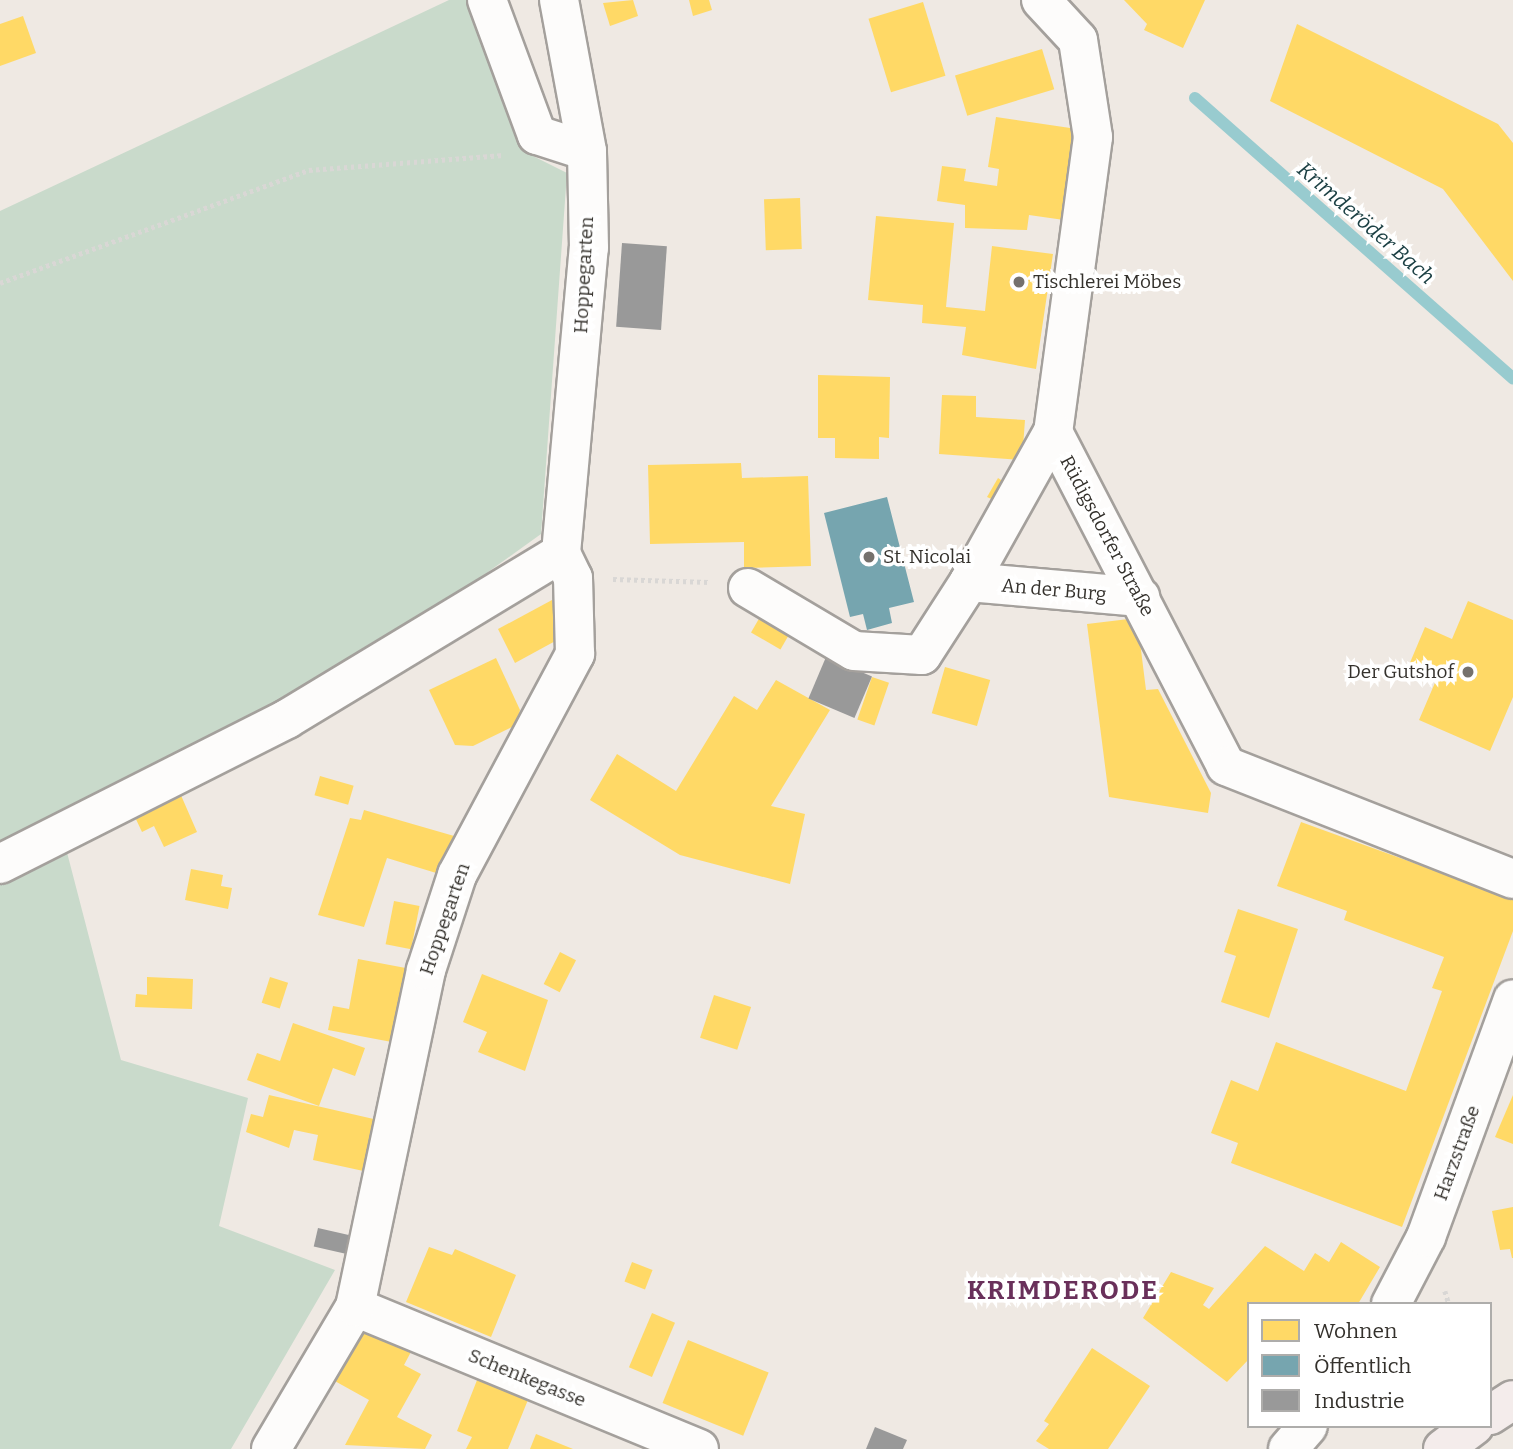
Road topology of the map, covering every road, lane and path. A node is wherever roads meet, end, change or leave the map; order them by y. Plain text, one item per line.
1 (487, 0) edge
2 (559, 0) edge
3 (1041, 0) edge
4 (537, 135) junction
5 (587, 151) junction
6 (0, 283) edge
7 (1053, 432) junction
8 (567, 566) junction
9 (969, 582) junction
10 (748, 588) joint
11 (1140, 597) junction
12 (0, 864) edge
13 (1513, 879) edge
14 (1513, 999) edge
15 (1392, 1302) edge
16 (355, 1307) junction
17 (1513, 1400) edge
18 (1492, 1414) edge
19 (1306, 1428) edge
20 (1471, 1428) edge
21 (271, 1449) edge
22 (699, 1449) edge
23 (1288, 1449) edge
24 (1443, 1449) edge

1 - 4 street
2 - 5 street, Hoppegarten
3 - 7 street, Rüdigsdorfer Straße
4 - 5 street
4 - 6 path
5 - 8 street, Hoppegarten
7 - 9 street, An der Burg
7 - 11 street, Rüdigsdorfer Straße
8 - 10 path
8 - 12 street
8 - 16 street, Hoppegarten
9 - 10 street, An der Burg
9 - 11 street, An der Burg
11 - 13 street, Rüdigsdorfer Straße
14 - 15 street, Harzstraße
16 - 21 street, Hoppegarten
16 - 22 street, Schenkegasse
17 - 18 main road
19 - 23 street
20 - 24 main road

